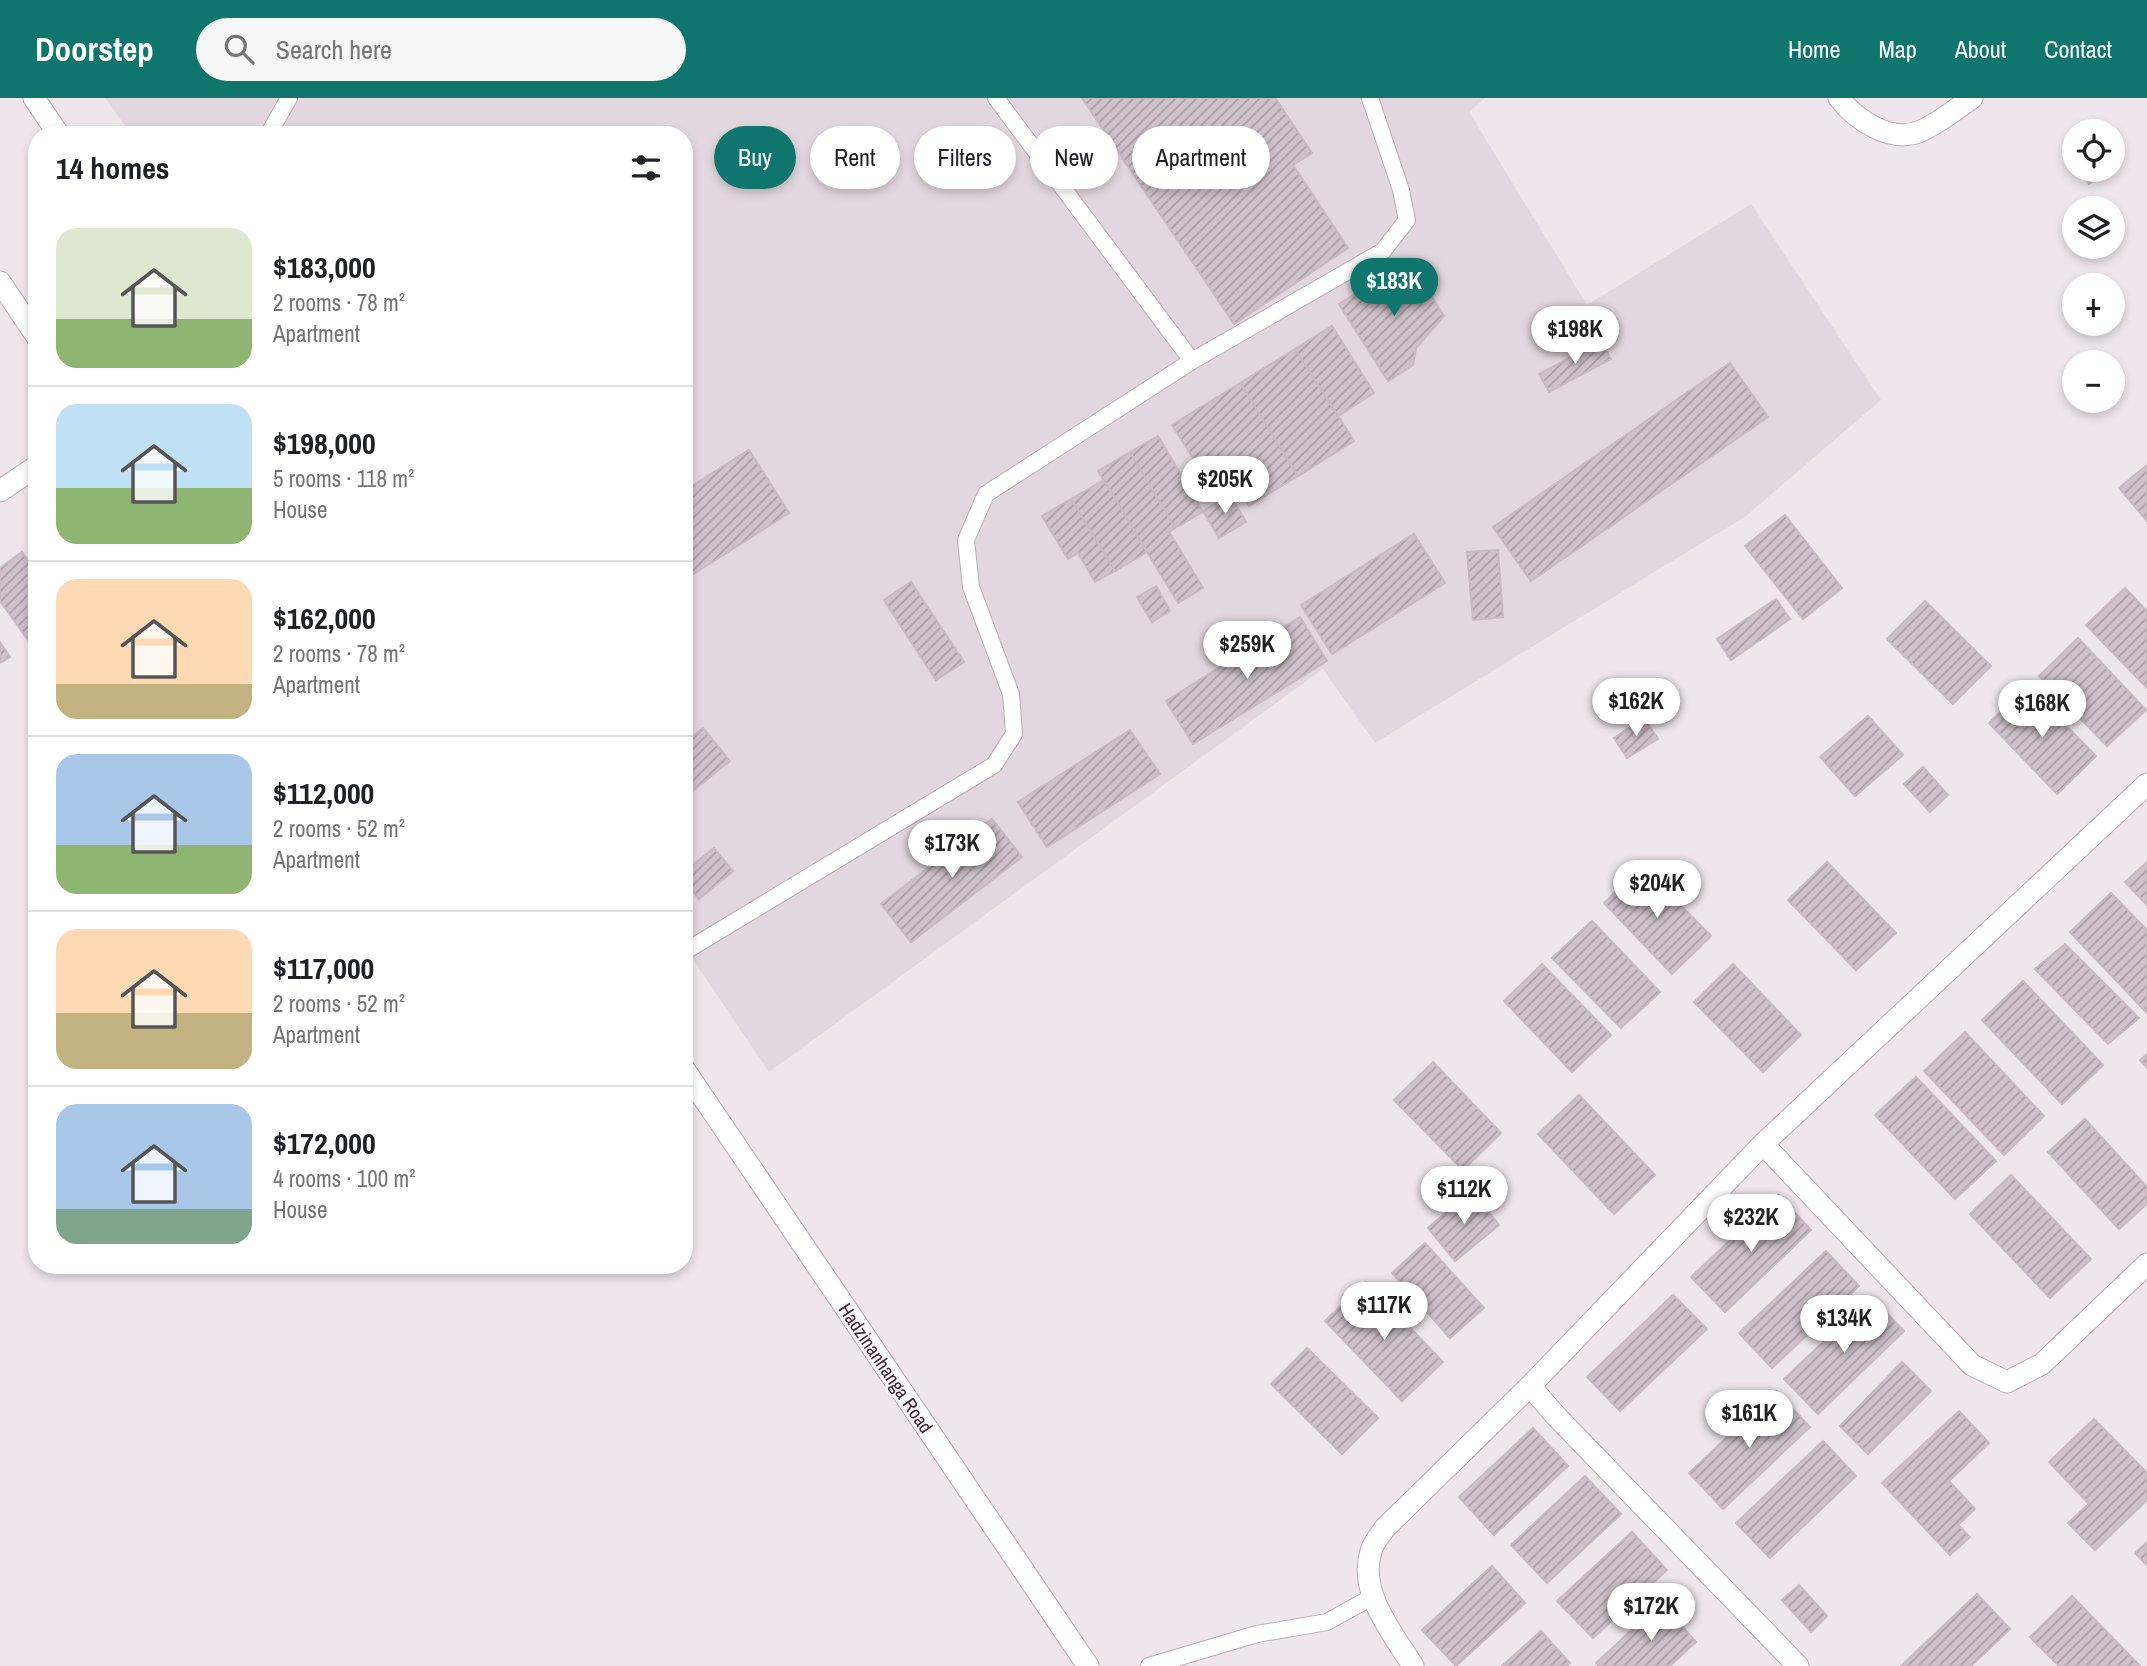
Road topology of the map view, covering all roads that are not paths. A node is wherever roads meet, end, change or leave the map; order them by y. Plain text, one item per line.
1 (34, 98) edge
2 (289, 98) edge
3 (996, 98) edge
4 (1370, 98) edge
5 (1839, 98) edge
6 (1972, 98) edge
7 (53, 126) edge
8 (273, 126) edge
9 (0, 282) edge
10 (28, 324) edge
11 (1192, 361) junction
12 (28, 472) edge
13 (0, 491) edge
14 (2147, 784) edge
15 (693, 947) edge
16 (693, 1082) edge
17 (1763, 1144) junction
18 (2147, 1264) edge
19 (1530, 1386) junction
20 (1373, 1597) junction
21 (1088, 1666) edge
22 (1149, 1666) edge
23 (1413, 1666) edge
24 (1798, 1666) edge

1 - 7 street
2 - 8 lane
3 - 11 lane
4 - 11 lane
5 - 6 street
9 - 10 street
11 - 15 lane
12 - 13 street
14 - 17 street
16 - 21 street, Hadzinanhanga Road
17 - 18 street
17 - 19 street
19 - 20 street
19 - 24 street
20 - 22 lane
20 - 23 street

